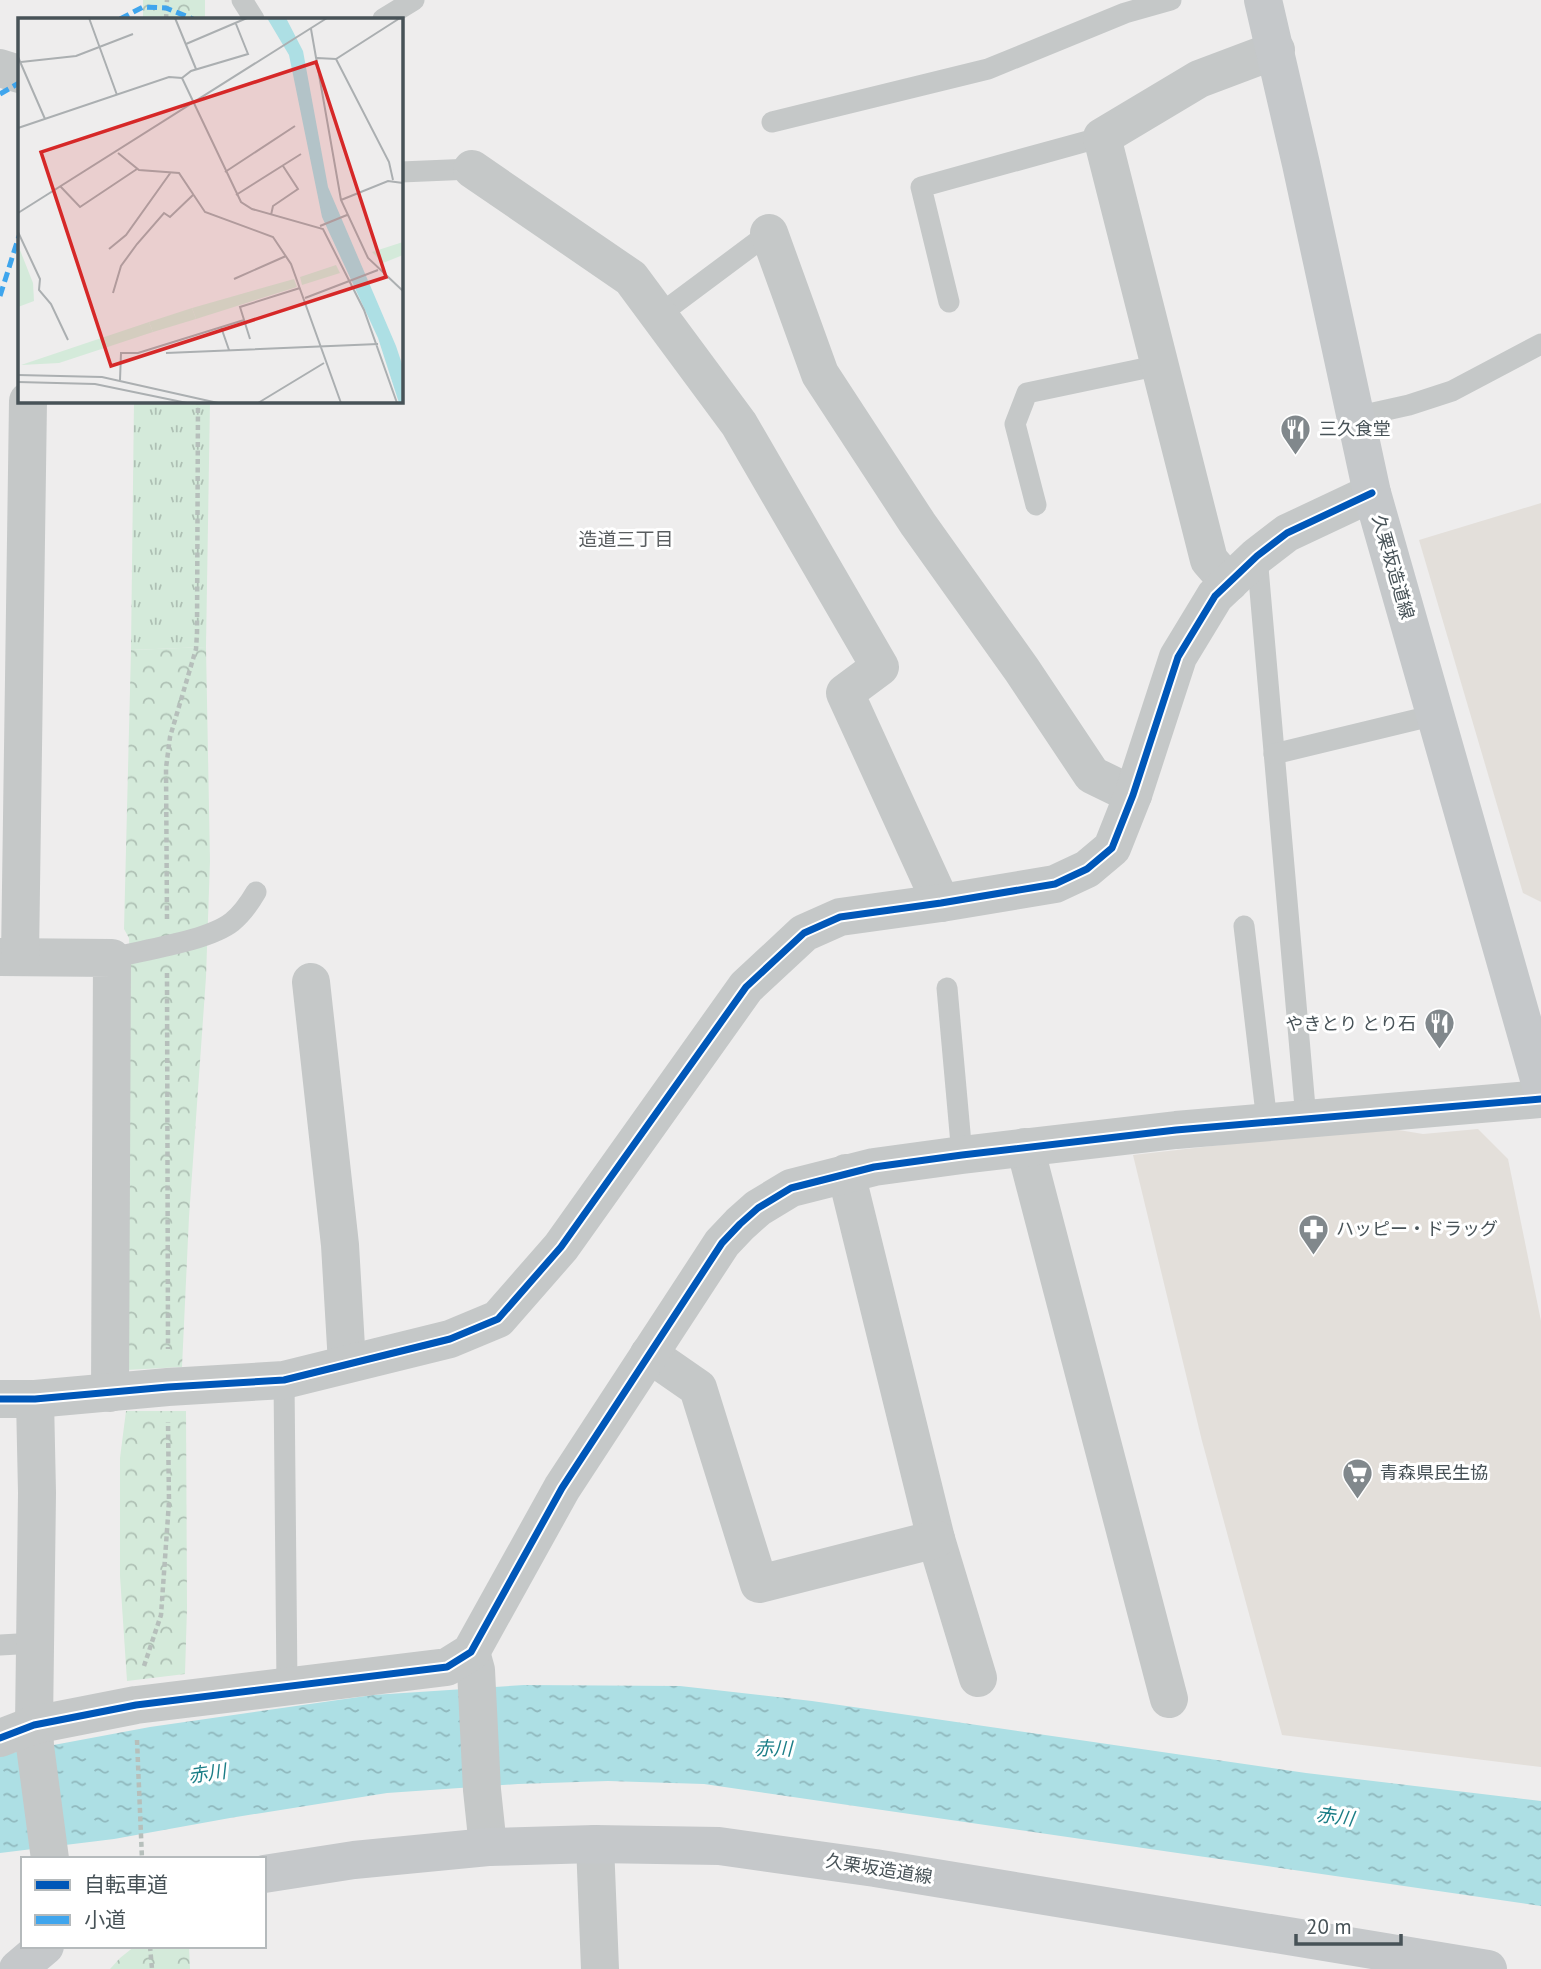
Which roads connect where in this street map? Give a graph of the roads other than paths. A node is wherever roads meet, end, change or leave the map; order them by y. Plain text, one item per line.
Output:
1 (242, 0) edge
2 (414, 0) edge
3 (1171, 0) edge
4 (1264, 0) edge
5 (253, 18) edge
6 (385, 18) edge
7 (1276, 50) junction
8 (0, 68) edge
9 (18, 74) edge
10 (772, 122) dead end
11 (1102, 136) junction
12 (472, 169) joint
13 (402, 173) edge
14 (769, 233) joint
15 (949, 302) dead end
16 (659, 315) junction
17 (1541, 344) edge
18 (1160, 365) junction
19 (28, 402) edge
20 (1355, 417) junction
21 (1371, 493) junction
22 (1036, 505) dead end
23 (1257, 556) junction
24 (1229, 583) junction
25 (1435, 715) junction
26 (1274, 754) junction
27 (1133, 795) junction
28 (11, 798) edge
29 (256, 892) dead end
30 (942, 903) junction
31 (1244, 926) dead end
32 (10, 957) edge
33 (112, 958) junction
34 (311, 982) dead end
35 (947, 988) dead end
36 (1541, 1086) edge
37 (1541, 1099) edge
38 (1306, 1119) junction
39 (1267, 1122) junction
40 (1025, 1147) junction
41 (962, 1155) junction
42 (846, 1174) junction
43 (649, 1354) junction
44 (347, 1364) junction
45 (284, 1380) junction
46 (110, 1393) junction
47 (17, 1399) edge
48 (936, 1539) junction
49 (18, 1644) edge
50 (473, 1661) junction
51 (978, 1678) dead end
52 (287, 1686) junction
53 (1169, 1699) dead end
54 (23, 1737) edge
55 (595, 1844) junction
56 (488, 1847) junction
57 (50, 1857) edge
58 (266, 1874) edge
59 (43, 1948) edge
60 (18, 1969) edge
61 (600, 1969) edge
62 (1488, 1969) edge

1 - 5 lane
2 - 6 lane
3 - 10 lane
4 - 7 main road, 久栗坂造道線
7 - 11 street
7 - 20 main road, 久栗坂造道線
8 - 9 street
11 - 15 lane
11 - 18 street
12 - 13 lane
12 - 16 street
14 - 16 lane
14 - 27 street
16 - 30 street
17 - 20 lane
18 - 22 lane
18 - 24 street
19 - 28 street
20 - 21 main road, 久栗坂造道線
21 - 23 street
21 - 25 main road, 久栗坂造道線
23 - 24 street
23 - 26 lane
24 - 27 street
25 - 26 lane
25 - 36 main road, 久栗坂造道線
26 - 38 lane
27 - 30 street
28 - 32 street
29 - 33 lane
30 - 44 street
31 - 39 lane
32 - 33 street
33 - 46 street
34 - 44 street
35 - 41 lane
37 - 38 street
38 - 39 street
39 - 40 street
40 - 41 street
40 - 53 street
41 - 42 street
42 - 43 street
42 - 48 street
43 - 48 street
43 - 50 street
44 - 45 street
45 - 46 street
45 - 52 lane
46 - 47 street
47 - 49 street
48 - 51 street
49 - 54 street
50 - 52 street
50 - 56 street
52 - 54 street
54 - 57 street
55 - 56 main road, 久栗坂造道線
55 - 61 street
55 - 62 main road, 久栗坂造道線
56 - 58 main road, 久栗坂造道線
59 - 60 main road

